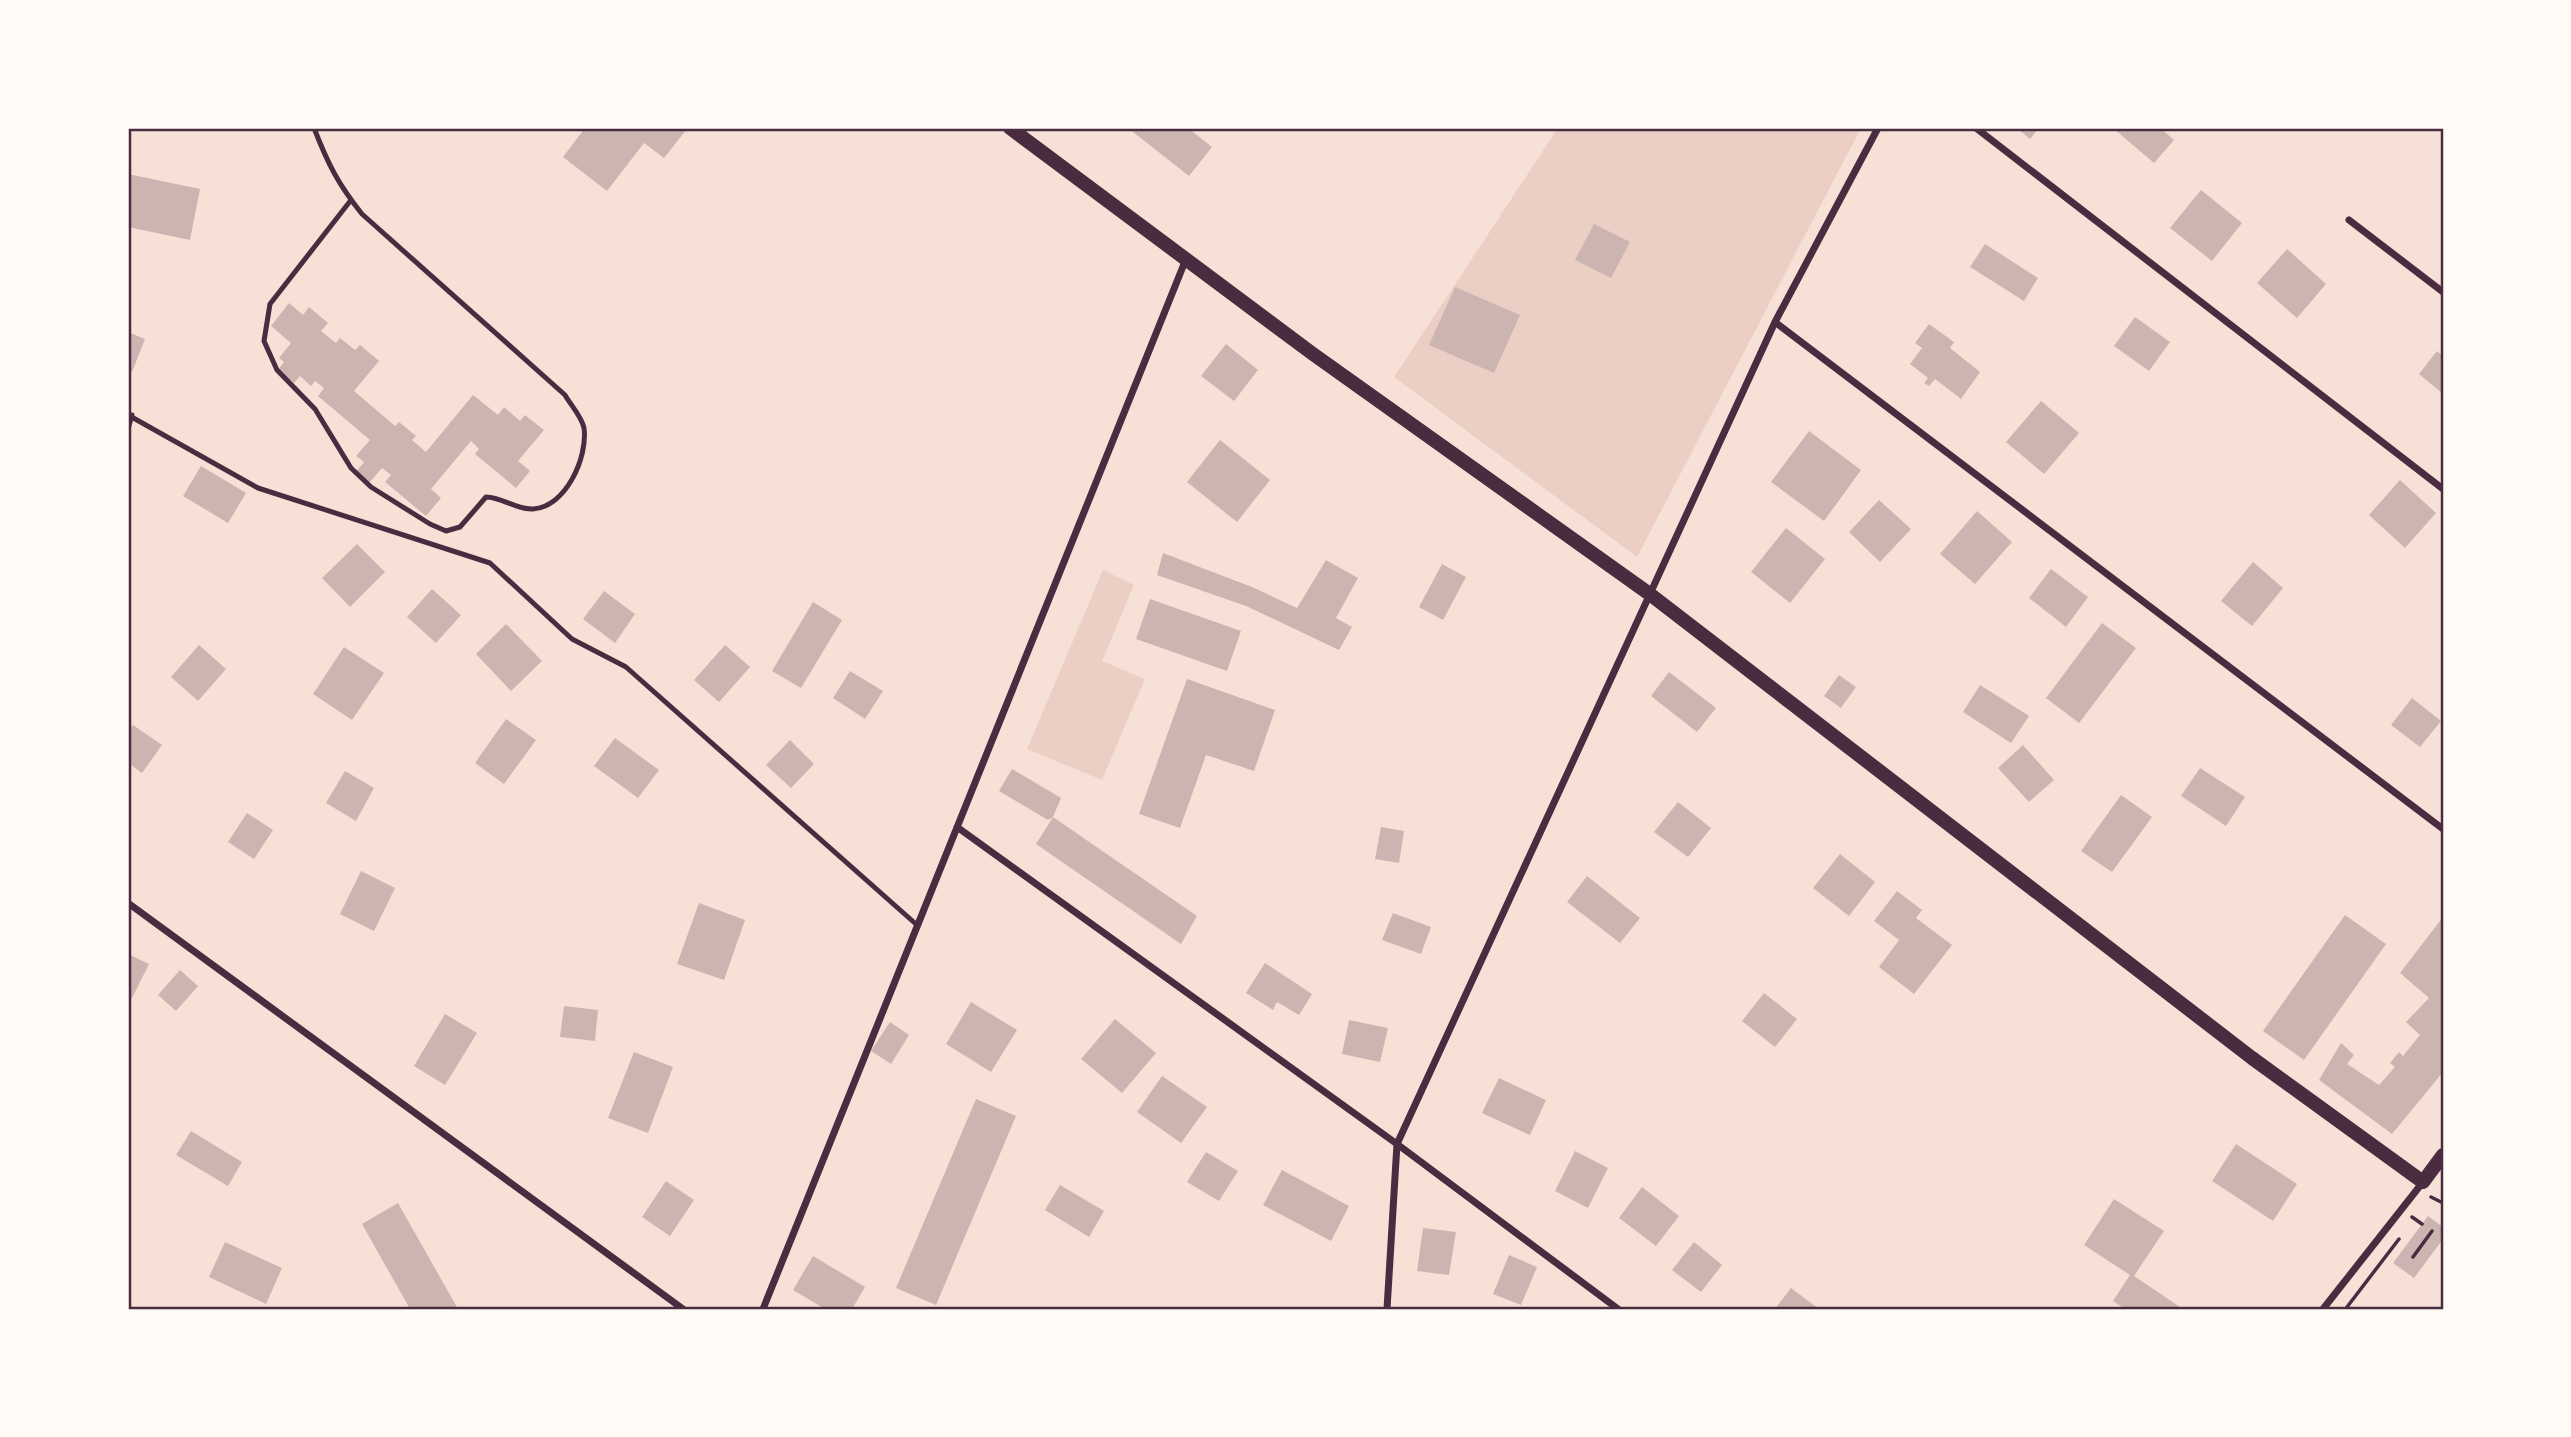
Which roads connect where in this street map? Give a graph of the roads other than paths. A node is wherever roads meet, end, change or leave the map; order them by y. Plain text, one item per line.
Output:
1 (314, 128) edge
2 (1010, 128) edge
3 (1878, 128) edge
4 (1976, 128) edge
5 (351, 201) junction
6 (2348, 220) dead end
7 (1186, 259) junction
8 (2443, 292) edge
9 (1775, 322) junction
10 (130, 415) edge
11 (128, 429) edge
12 (2443, 489) edge
13 (1651, 595) junction
14 (957, 827) junction
15 (2443, 829) edge
16 (128, 903) edge
17 (917, 925) junction
18 (1397, 1144) junction
19 (2443, 1155) edge
20 (2423, 1182) junction
21 (683, 1309) edge
22 (763, 1309) edge
23 (1387, 1309) edge
24 (1618, 1309) edge
25 (2323, 1309) edge

1 - 5 lane
2 - 7 main road
3 - 9 street
4 - 12 street
5 - 5 lane
6 - 8 street
7 - 13 main road
7 - 14 street
9 - 13 street
9 - 15 street
10 - 11 lane
10 - 17 lane
13 - 18 street
13 - 20 main road
14 - 17 street
14 - 18 street
16 - 21 street
17 - 22 street
18 - 23 street
18 - 24 street
19 - 20 main road
20 - 25 street

